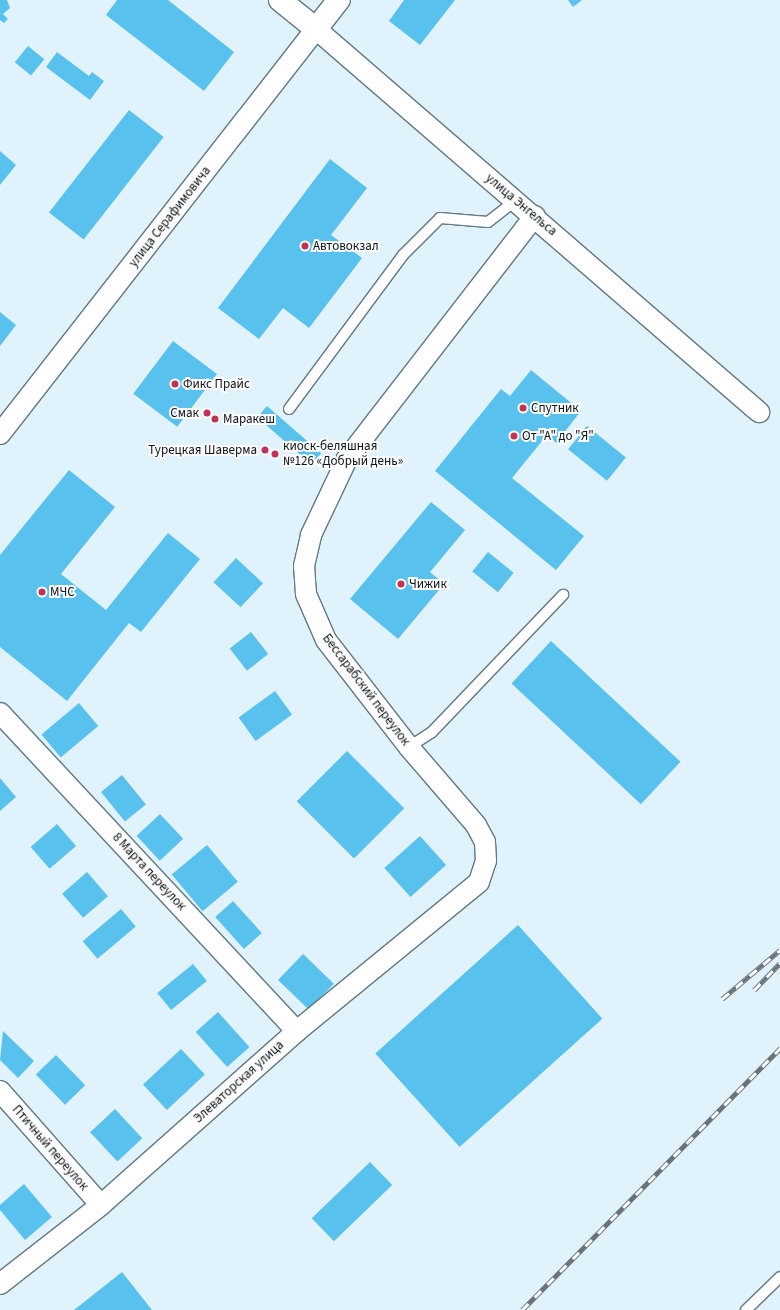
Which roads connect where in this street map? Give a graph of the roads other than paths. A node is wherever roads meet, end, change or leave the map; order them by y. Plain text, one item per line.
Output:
1 (280, 0) edge
2 (340, 0) edge
3 (316, 29) junction
4 (515, 201) junction
5 (535, 216) junction
6 (288, 409) dead end
7 (759, 412) dead end
8 (0, 434) edge
9 (563, 595) dead end
10 (0, 713) edge
11 (409, 746) junction
12 (479, 882) joint
13 (297, 1031) junction
14 (0, 1091) edge
15 (101, 1205) junction
16 (780, 1277) edge
17 (0, 1284) edge
18 (746, 1310) edge

1 - 3 street, улица Энгельса
2 - 3 street, улица Серафимовича
3 - 4 street, улица Энгельса
3 - 8 street, улица Серафимовича
4 - 5 street, улица Энгельса
4 - 6 lane
5 - 7 street, улица Энгельса
5 - 11 street, Бессарабский переулок
9 - 11 lane
10 - 13 street, 8 Марта переулок
11 - 12 street, Бессарабский переулок
12 - 13 street, Элеваторская улица
13 - 15 street, Элеваторская улица
14 - 15 street, Птичный переулок
15 - 17 street, Элеваторская улица
16 - 18 lane

